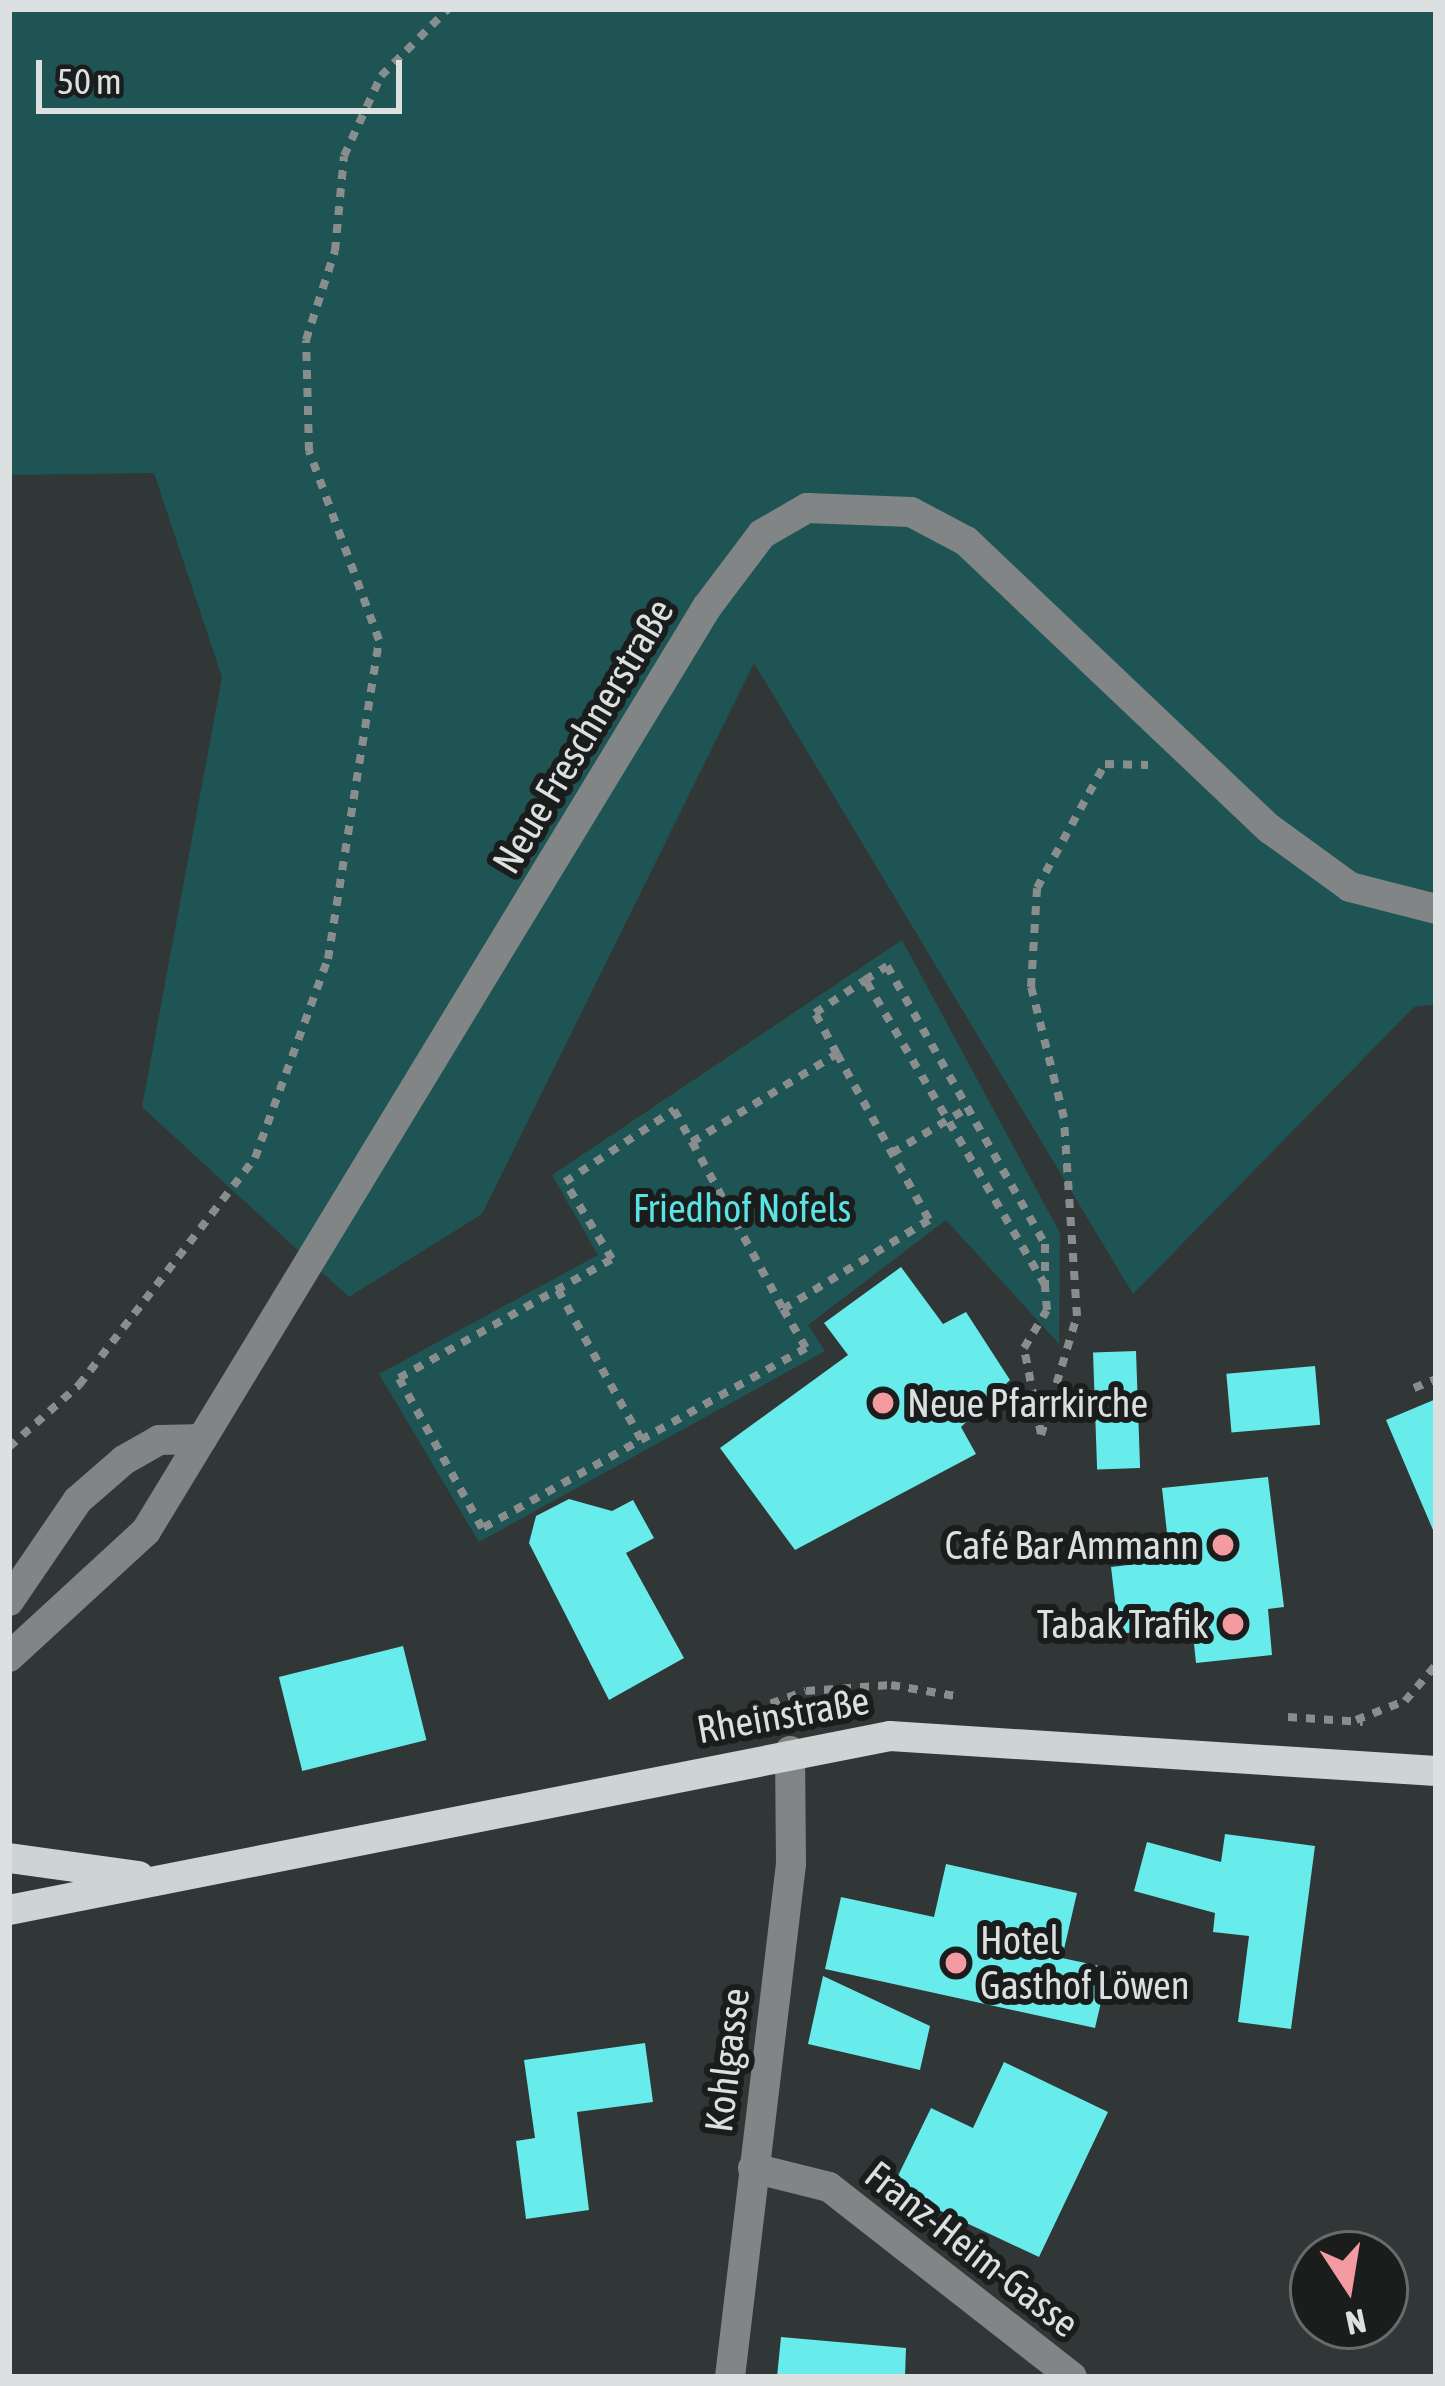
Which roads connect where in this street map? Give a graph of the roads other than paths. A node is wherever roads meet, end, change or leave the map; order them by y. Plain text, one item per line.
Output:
1 (1436, 909) edge
2 (202, 1438) junction
3 (9, 1601) edge
4 (9, 1657) edge
5 (790, 1751) junction
6 (1436, 1771) edge
7 (9, 1858) edge
8 (151, 1878) junction
9 (9, 1910) edge
10 (753, 2168) junction
11 (730, 2377) edge
12 (1072, 2377) edge

1 - 2 street, Neue Freschnerstraße
2 - 3 street
2 - 4 street, Neue Freschnerstraße
5 - 6 main road, Rheinstraße
5 - 8 main road, Rheinstraße
5 - 10 street, Kohlgasse
7 - 8 main road, Rheinstraße
8 - 9 main road, Rheinstraße
10 - 11 street, Kohlgasse
10 - 12 street, Franz-Heim-Gasse

